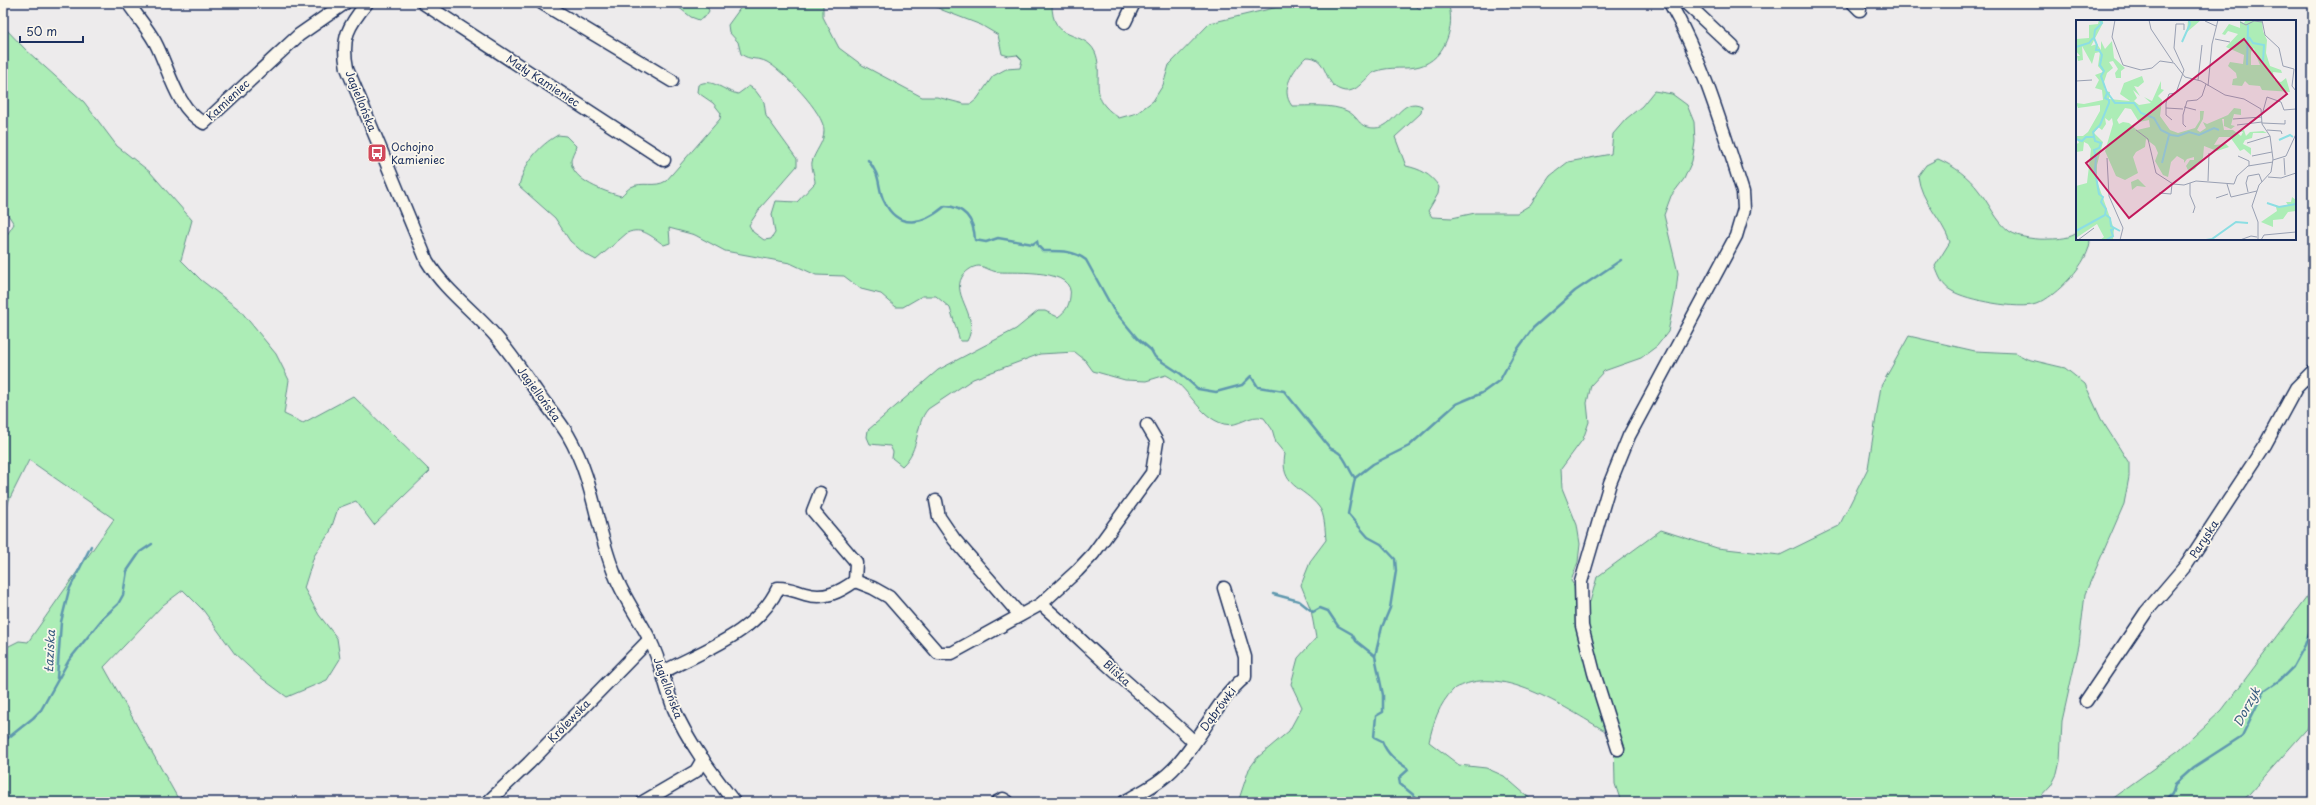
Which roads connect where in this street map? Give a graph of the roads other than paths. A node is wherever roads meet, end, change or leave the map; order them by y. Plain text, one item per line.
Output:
1 (128, 3) edge
2 (345, 3) edge
3 (367, 3) edge
4 (422, 3) edge
5 (542, 3) edge
6 (1134, 3) edge
7 (1670, 3) edge
8 (1686, 3) edge
9 (1124, 22) dead end
10 (1733, 46) dead end
11 (672, 81) dead end
12 (664, 160) dead end
13 (2313, 371) edge
14 (1147, 425) dead end
15 (820, 493) dead end
16 (936, 501) dead end
17 (855, 581) junction
18 (1224, 588) dead end
19 (1041, 604) junction
20 (1020, 615) junction
21 (650, 639) junction
22 (663, 672) junction
23 (2086, 702) dead end
24 (1194, 742) junction
25 (1618, 749) dead end
26 (703, 759) junction
27 (488, 802) edge
28 (643, 802) edge
29 (734, 802) edge
30 (997, 802) edge
31 (1008, 802) edge
32 (1124, 802) edge

1 - 2 street, Kamieniec
3 - 21 street, Jagiellońska
4 - 12 street, Mały Kamieniec
5 - 11 street
6 - 9 street
7 - 25 street
8 - 10 street
13 - 23 street, Paryska
14 - 19 street
15 - 17 street
16 - 20 street
17 - 20 street
17 - 22 street
18 - 24 street, Dąbrówki
19 - 20 street
19 - 24 street, Bliska
21 - 22 street, Jagiellońska
21 - 27 street, Królewska
22 - 26 street, Jagiellońska
24 - 32 street, Dąbrówki
26 - 28 street
26 - 29 street, Jagiellońska
30 - 31 street

